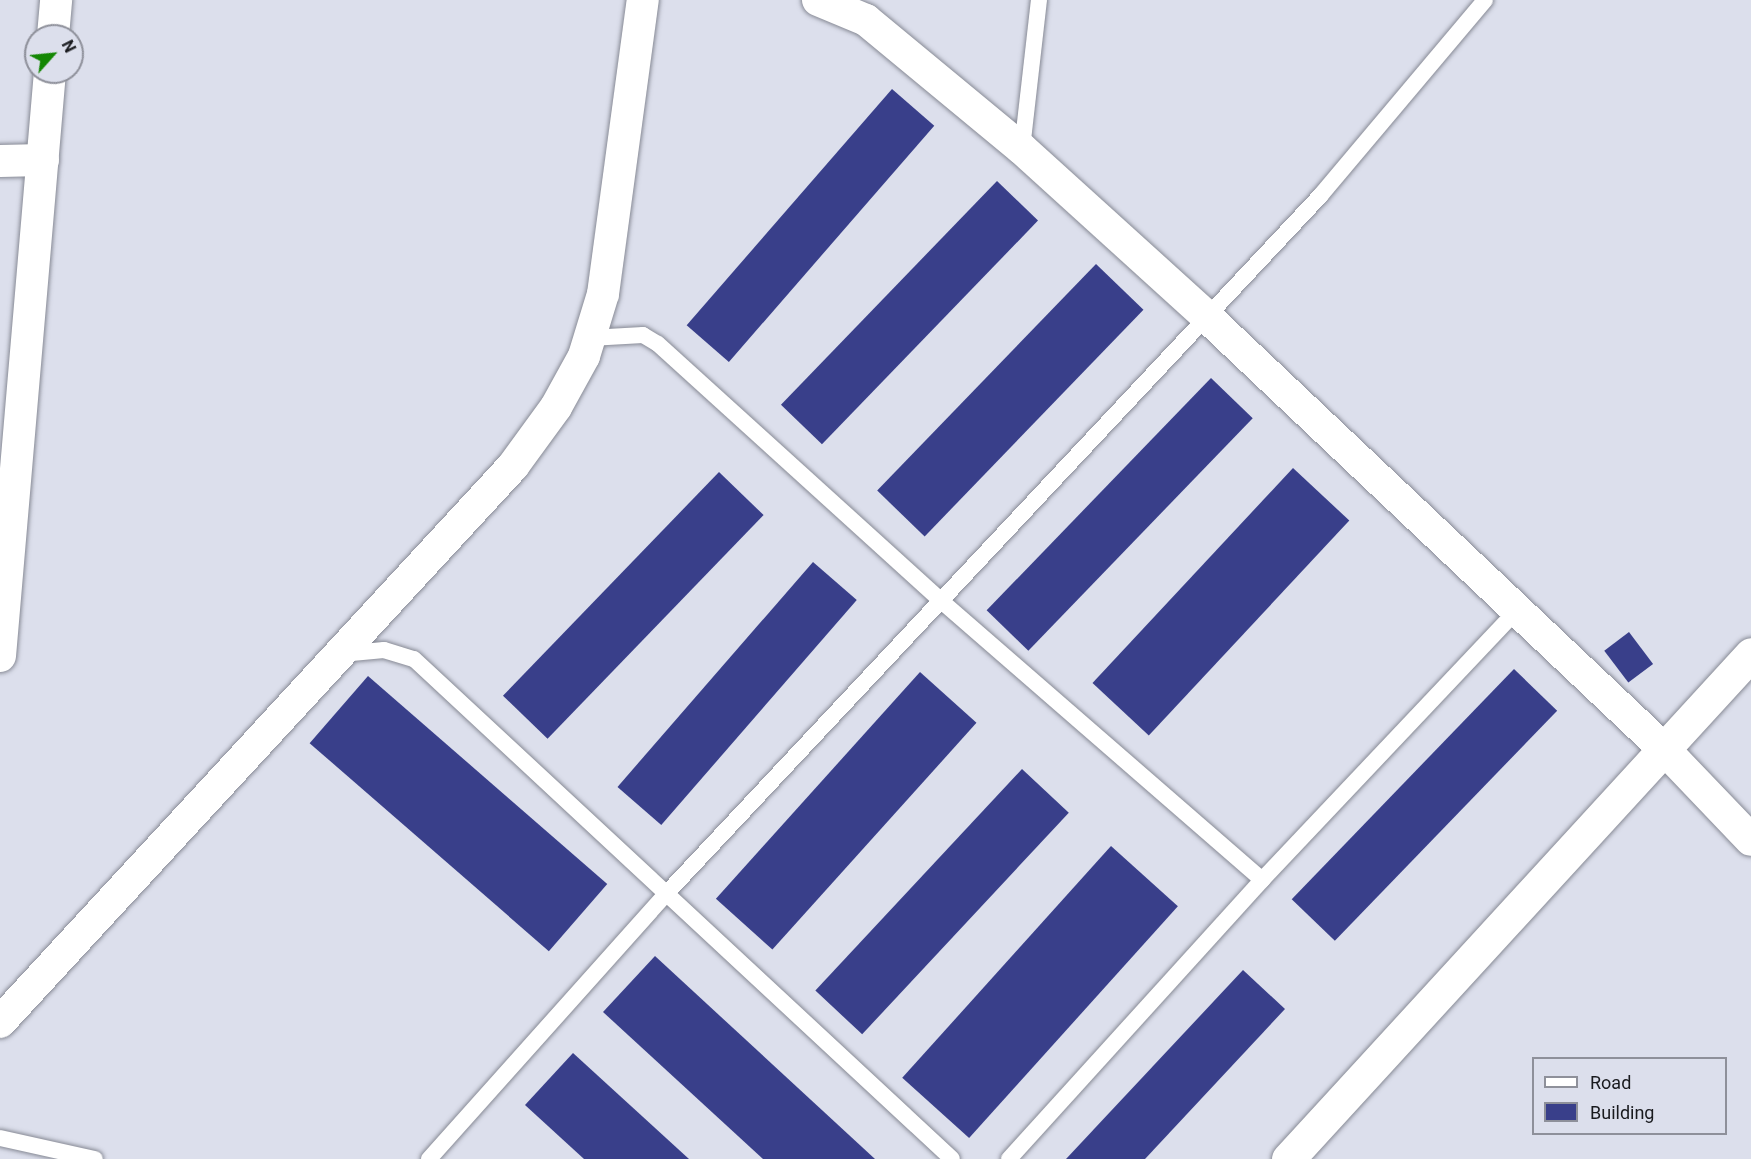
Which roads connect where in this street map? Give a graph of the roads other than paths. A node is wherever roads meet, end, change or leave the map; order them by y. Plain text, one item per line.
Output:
1 (56, 0) edge
2 (643, 0) edge
3 (818, 0) edge
4 (1039, 0) edge
5 (1485, 0) edge
6 (54, 24) edge
7 (49, 84) edge
8 (1023, 149) junction
9 (43, 160) junction
10 (0, 161) edge
11 (1205, 315) junction
12 (590, 338) junction
13 (939, 599) junction
14 (1516, 611) junction
15 (341, 654) junction
16 (1751, 654) edge
17 (0, 656) edge
18 (1665, 750) junction
19 (1751, 840) edge
20 (1262, 880) junction
21 (665, 895) junction
22 (0, 1022) edge
23 (0, 1138) edge
24 (95, 1159) edge
25 (429, 1159) edge
26 (952, 1159) edge
27 (1009, 1159) edge
28 (1288, 1159) edge

1 - 6 street
2 - 12 street
3 - 8 street
4 - 8 lane
5 - 11 lane
7 - 9 street
8 - 11 street
9 - 10 street
9 - 17 street
11 - 13 lane
11 - 14 street
12 - 13 lane
12 - 15 street
13 - 20 lane
13 - 21 lane
14 - 18 street
14 - 20 lane
15 - 21 lane
15 - 22 street
16 - 18 main road
18 - 19 street
18 - 28 main road
20 - 27 lane
21 - 25 lane
21 - 26 lane
23 - 24 lane

